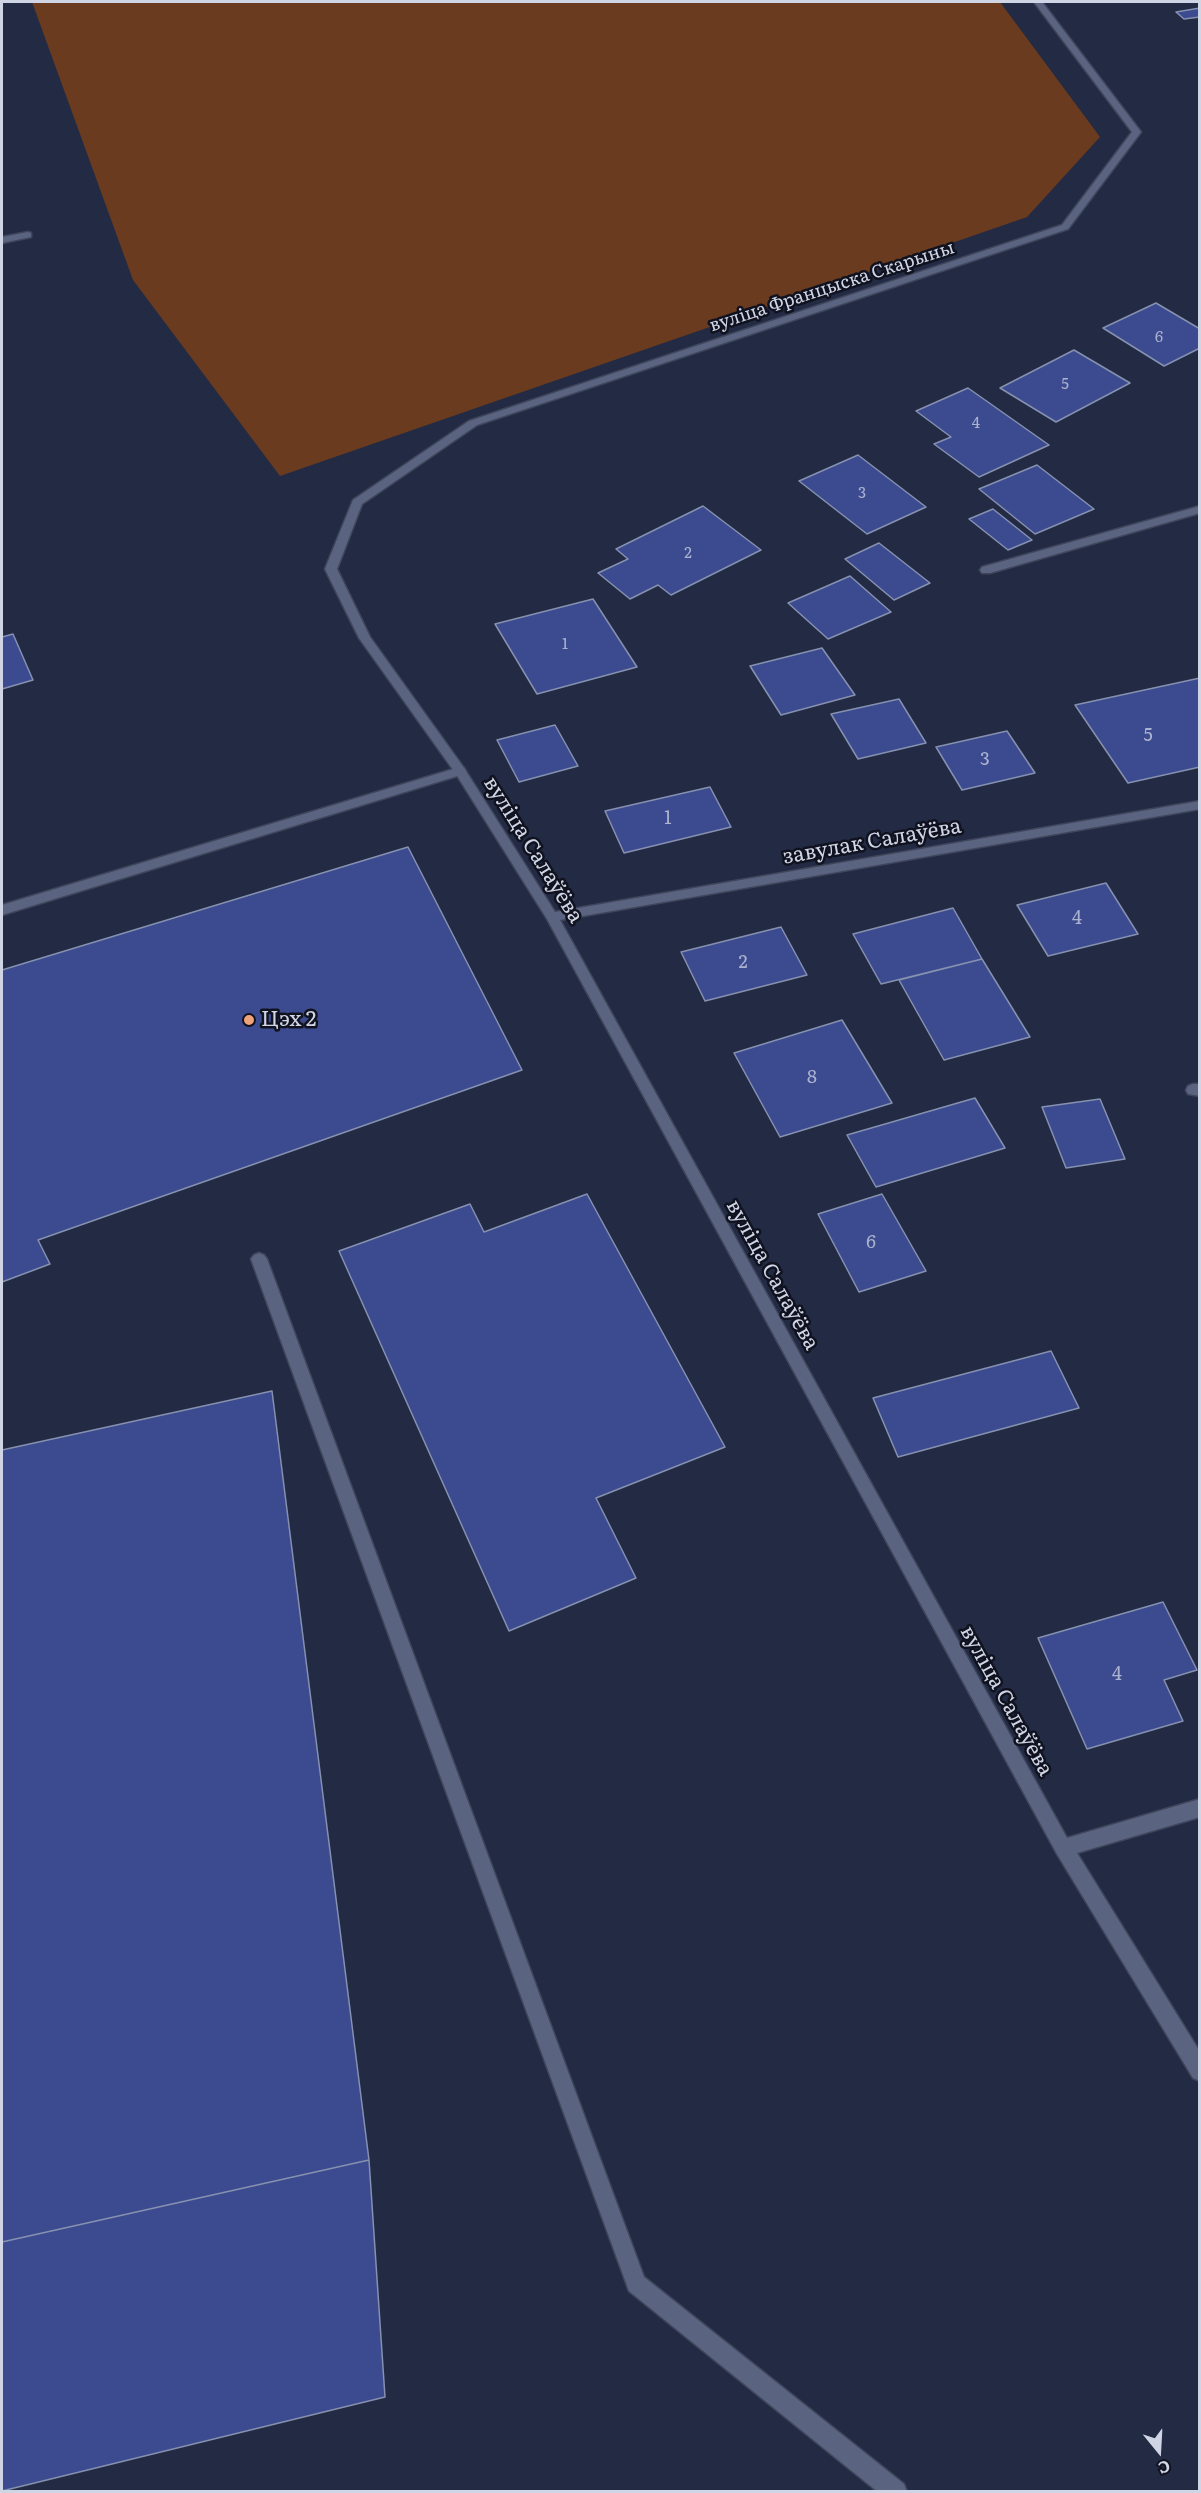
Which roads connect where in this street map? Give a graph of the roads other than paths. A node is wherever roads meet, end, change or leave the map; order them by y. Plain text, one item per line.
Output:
1 (1038, 2) edge
2 (28, 235) dead end
3 (2, 240) edge
4 (357, 502) joint
5 (1200, 509) edge
6 (986, 570) dead end
7 (459, 771) junction
8 (1200, 805) edge
9 (2, 910) edge
10 (552, 917) junction
11 (259, 1259) dead end
12 (1200, 1808) edge
13 (1062, 1848) junction
14 (1200, 2071) edge
15 (896, 2492) edge

1 - 4 street, вуліца Францыска Скарыны
2 - 3 street
4 - 7 street, вуліца Салаўёва
5 - 6 street
7 - 9 street
7 - 10 street, вуліца Салаўёва
8 - 10 street, завулак Салаўёва
10 - 13 street, вуліца Салаўёва
11 - 15 street
12 - 13 street
13 - 14 street, вуліца Салаўёва

